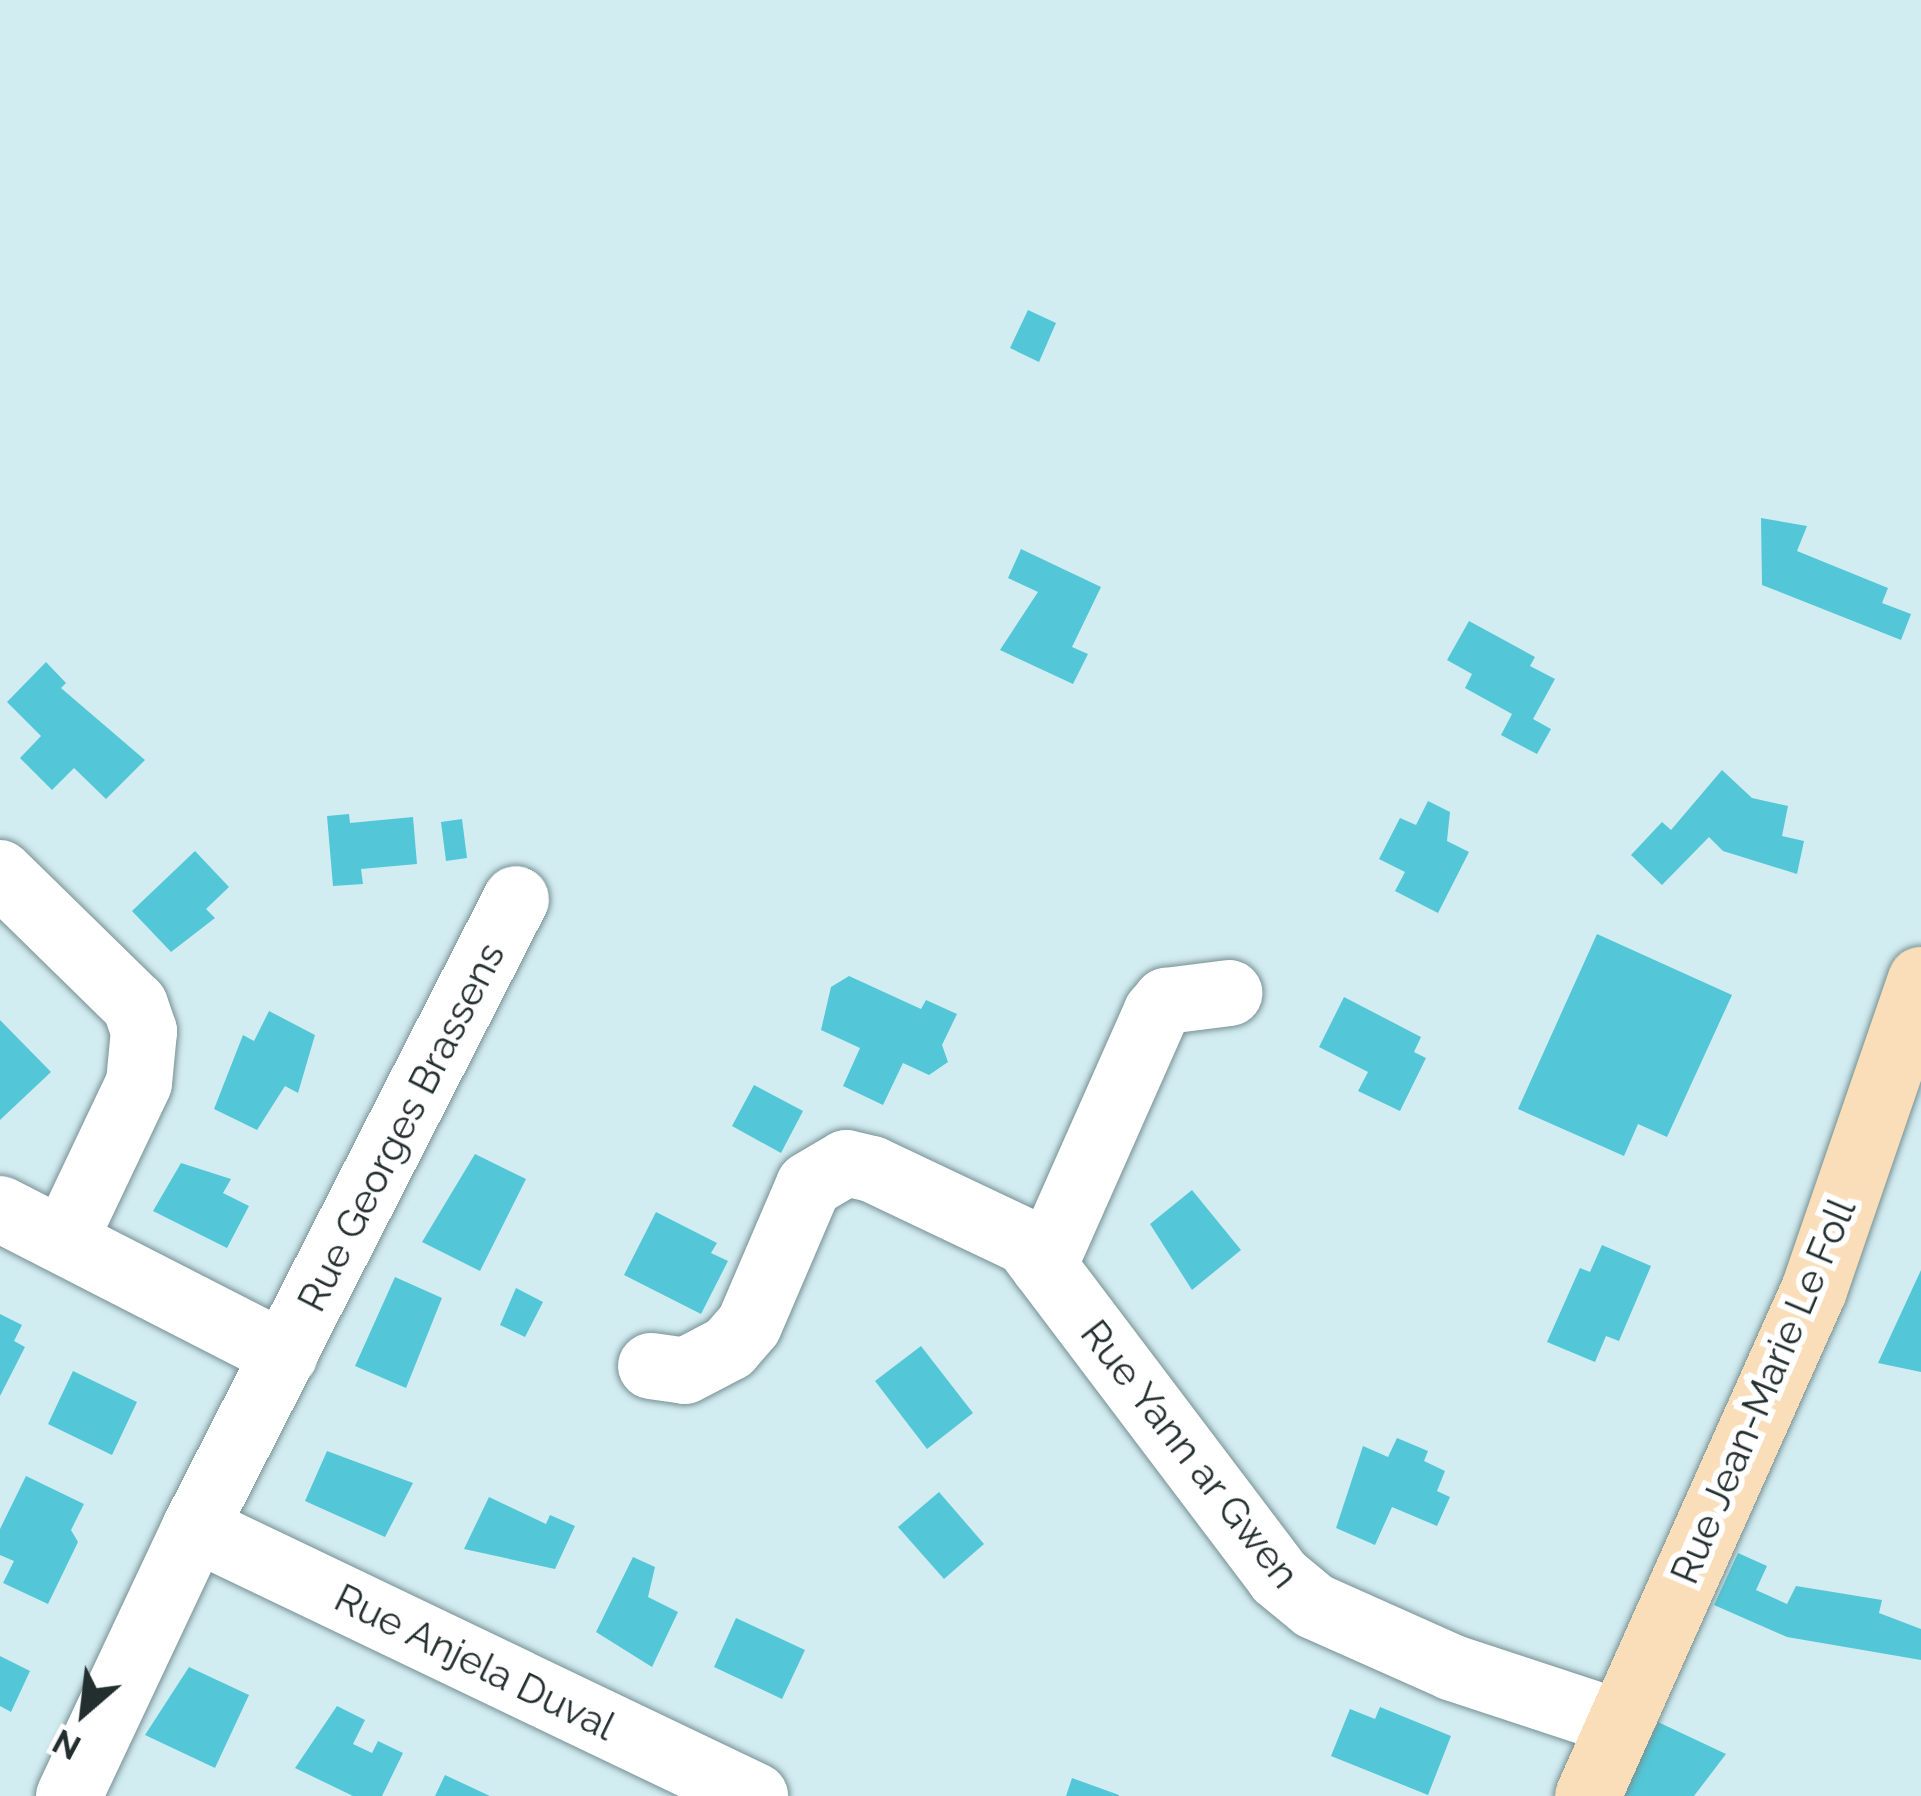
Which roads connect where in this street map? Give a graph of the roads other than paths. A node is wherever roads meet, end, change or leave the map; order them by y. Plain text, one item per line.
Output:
1 (0, 873) edge
2 (516, 899) dead end
3 (1921, 980) edge
4 (1229, 994) dead end
5 (0, 1209) edge
6 (65, 1240) junction
7 (1044, 1266) junction
8 (285, 1355) junction
9 (651, 1366) dead end
10 (195, 1528) junction
11 (1620, 1724) junction
12 (69, 1796) edge
13 (755, 1796) edge
14 (1588, 1796) edge

1 - 6 street
2 - 8 street, Rue Georges Brassens
3 - 11 main road, Rue Jean-Marie Le Foll
4 - 7 street
5 - 6 street
6 - 8 street
7 - 9 street, Rue Yann ar Gwen
7 - 11 street, Rue Yann ar Gwen
8 - 10 street, Rue Georges Brassens
10 - 12 street, Rue Georges Brassens
10 - 13 street, Rue Anjela Duval
11 - 14 main road, Rue Jean-Marie Le Foll

